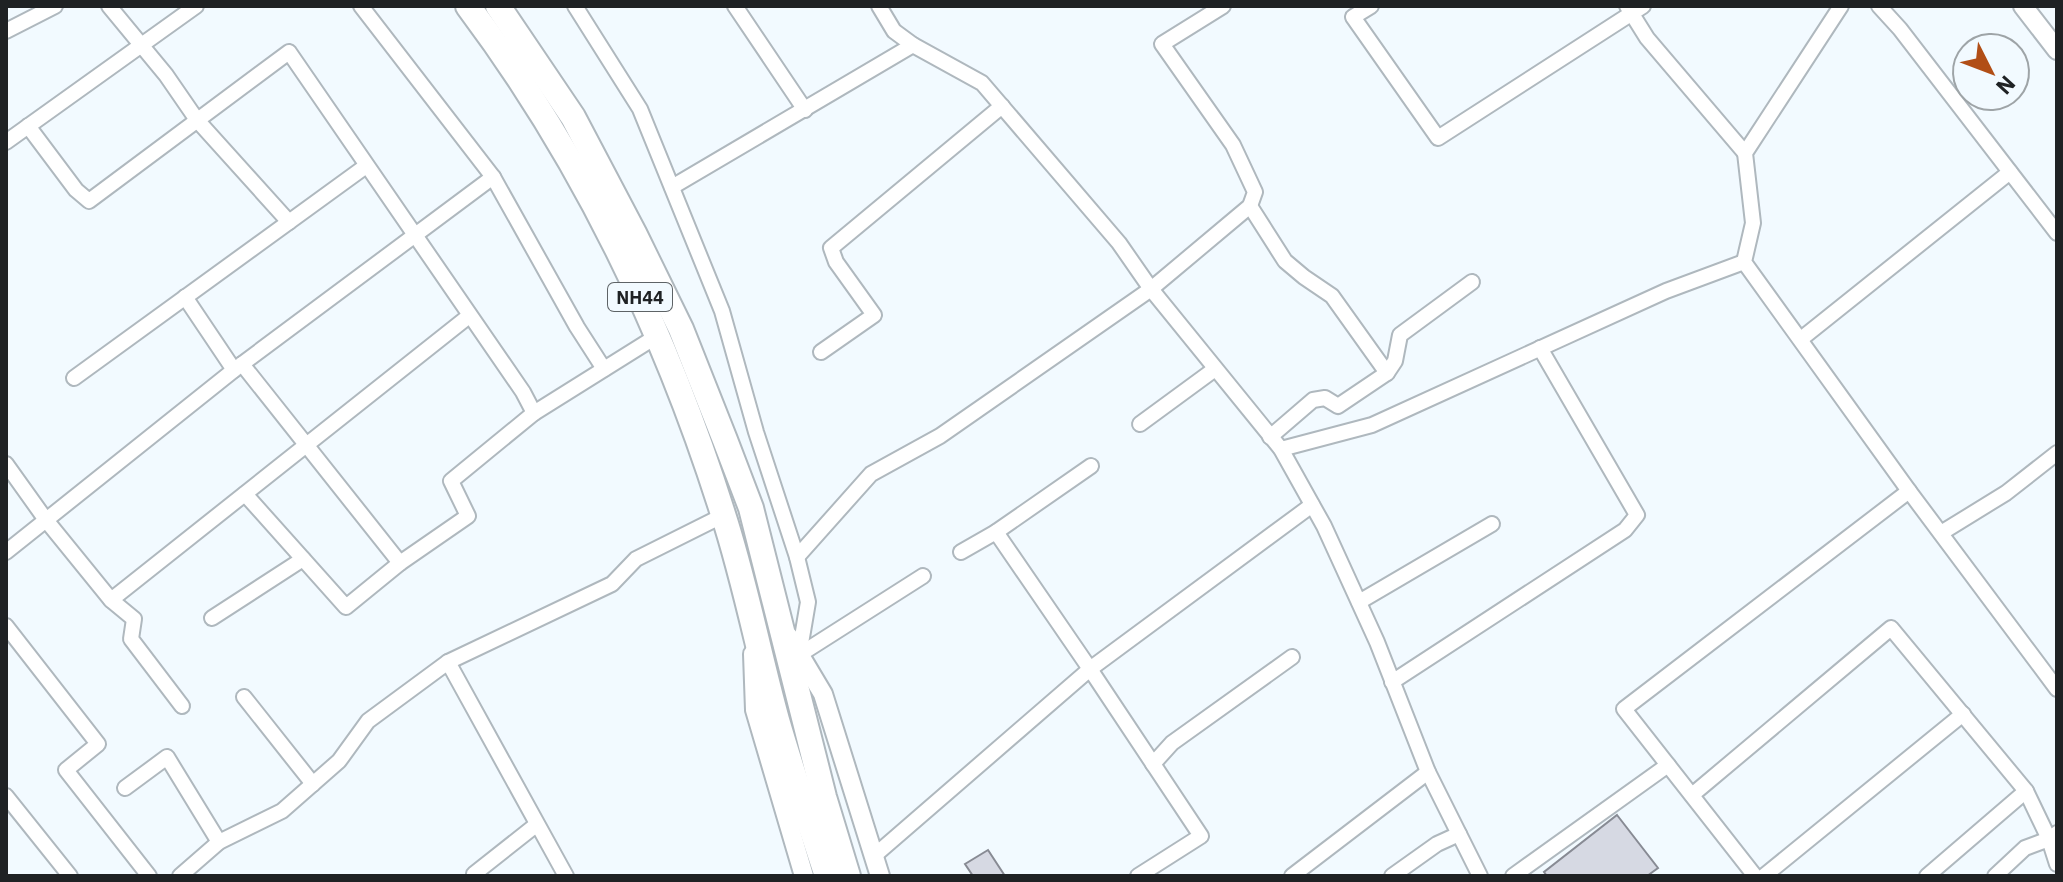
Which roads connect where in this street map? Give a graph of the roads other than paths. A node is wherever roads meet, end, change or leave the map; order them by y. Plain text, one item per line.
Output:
1 (55, 6) edge
2 (109, 6) edge
3 (196, 6) edge
4 (361, 6) edge
5 (468, 6) edge
6 (498, 6) edge
7 (575, 6) edge
8 (735, 6) edge
9 (879, 6) edge
10 (1223, 6) edge
11 (1371, 6) edge
12 (1841, 6) edge
13 (1879, 6) edge
14 (2023, 6) edge
15 (1634, 9) edge
16 (6, 31) edge
17 (141, 45) junction
18 (913, 45) junction
19 (2057, 50) edge
20 (1002, 106) junction
21 (805, 110) junction
22 (197, 120) junction
23 (28, 126) junction
24 (6, 142) edge
25 (1745, 153) junction
26 (366, 166) junction
27 (2010, 172) junction
28 (493, 177) junction
29 (672, 187) junction
30 (1250, 206) junction
31 (289, 222) junction
32 (2057, 233) edge
33 (415, 238) junction
34 (1744, 262) junction
35 (1472, 282) dead end
36 (1151, 289) junction
37 (185, 297) junction
38 (469, 316) junction
39 (657, 336) junction
40 (1801, 339) junction
41 (1540, 348) junction
42 (821, 352) dead end
43 (238, 367) junction
44 (604, 369) junction
45 (1215, 369) junction
46 (1387, 373) junction
47 (74, 378) dead end
48 (534, 413) junction
49 (1140, 424) dead end
50 (1270, 437) junction
51 (307, 446) junction
52 (1281, 449) junction
53 (2057, 453) edge
54 (6, 464) edge
55 (1091, 466) dead end
56 (1909, 491) junction
57 (245, 494) junction
58 (1312, 505) junction
59 (724, 515) junction
60 (46, 520) junction
61 (1492, 524) dead end
62 (996, 532) junction
63 (1941, 533) junction
64 (6, 552) edge
65 (961, 552) dead end
66 (797, 557) junction
67 (303, 559) junction
68 (400, 563) junction
69 (923, 576) dead end
70 (111, 600) junction
71 (1359, 602) junction
72 (751, 617) junction
73 (212, 618) dead end
74 (778, 618) junction
75 (6, 626) edge
76 (799, 655) junction
77 (1292, 657) dead end
78 (448, 662) junction
79 (1090, 669) junction
80 (1392, 682) junction
81 (2057, 689) edge
82 (244, 697) dead end
83 (182, 706) dead end
84 (1963, 714) junction
85 (1153, 764) junction
86 (1668, 765) junction
87 (1428, 772) junction
88 (313, 784) junction
89 (125, 788) dead end
90 (2026, 791) junction
91 (1692, 795) junction
92 (6, 796) edge
93 (536, 825) junction
94 (1459, 834) junction
95 (2053, 836) edge
96 (219, 842) junction
97 (874, 856) junction
98 (2057, 864) edge
99 (474, 874) edge
100 (70, 876) edge
101 (149, 876) edge
102 (180, 876) edge
103 (566, 876) edge
104 (804, 876) edge
105 (827, 876) edge
106 (848, 876) edge
107 (880, 876) edge
108 (1138, 876) edge
109 (1292, 876) edge
110 (1392, 876) edge
111 (1480, 876) edge
112 (1513, 876) edge
113 (1755, 876) edge
114 (1764, 876) edge
115 (1927, 876) edge
116 (1995, 876) edge

1 - 16 street
2 - 17 street
3 - 17 street
4 - 28 street
5 - 39 highway, NH44
6 - 74 highway, NH44
7 - 29 street
8 - 21 street
9 - 18 street
10 - 30 street
11 - 15 street
12 - 25 street
13 - 27 street
14 - 19 street
15 - 25 street
17 - 22 street
17 - 23 street
18 - 20 street
18 - 21 street
20 - 36 street
20 - 42 street
21 - 29 street
22 - 23 street
22 - 26 street
22 - 31 street
23 - 24 street
25 - 34 street
26 - 31 street
26 - 33 street
27 - 32 street
27 - 40 street
28 - 33 street
28 - 44 street
29 - 66 street
30 - 36 street
30 - 46 street
31 - 37 street
33 - 38 street
33 - 43 street
34 - 40 street
34 - 41 street
35 - 46 street
36 - 45 street
36 - 66 street
37 - 43 street
37 - 47 street
38 - 48 street
38 - 51 street
39 - 44 street
39 - 59 highway, NH44
40 - 56 street
41 - 52 street
41 - 80 street
43 - 51 street
43 - 60 street
44 - 48 street
45 - 49 street
45 - 50 street
46 - 50 street
48 - 68 street
50 - 52 street
51 - 57 street
51 - 68 street
52 - 58 street
53 - 63 street
54 - 60 street
55 - 62 street
56 - 63 street
56 - 86 street
57 - 67 street
57 - 70 street
58 - 71 street
58 - 79 street
59 - 72 highway, NH44
59 - 78 street
60 - 64 street
60 - 70 street
61 - 71 street
62 - 65 street
62 - 79 street
63 - 81 street
66 - 76 street
67 - 68 street
67 - 73 street
69 - 76 street
70 - 83 street
71 - 80 street
72 - 104 street
72 - 105 highway, NH44
74 - 76 street
74 - 106 highway, NH44
75 - 101 street
76 - 97 street
77 - 85 street
78 - 88 street
78 - 93 street
79 - 85 street
79 - 97 street
80 - 87 street
82 - 88 street
84 - 90 street
84 - 91 street
84 - 114 street
85 - 108 street
86 - 91 street
86 - 112 street
87 - 94 street
87 - 109 street
88 - 96 street
89 - 96 street
90 - 95 street
90 - 115 street
91 - 113 street
92 - 100 street
93 - 99 street
93 - 103 street
94 - 110 street
94 - 111 street
95 - 98 street
95 - 116 street
96 - 102 street
97 - 107 street

